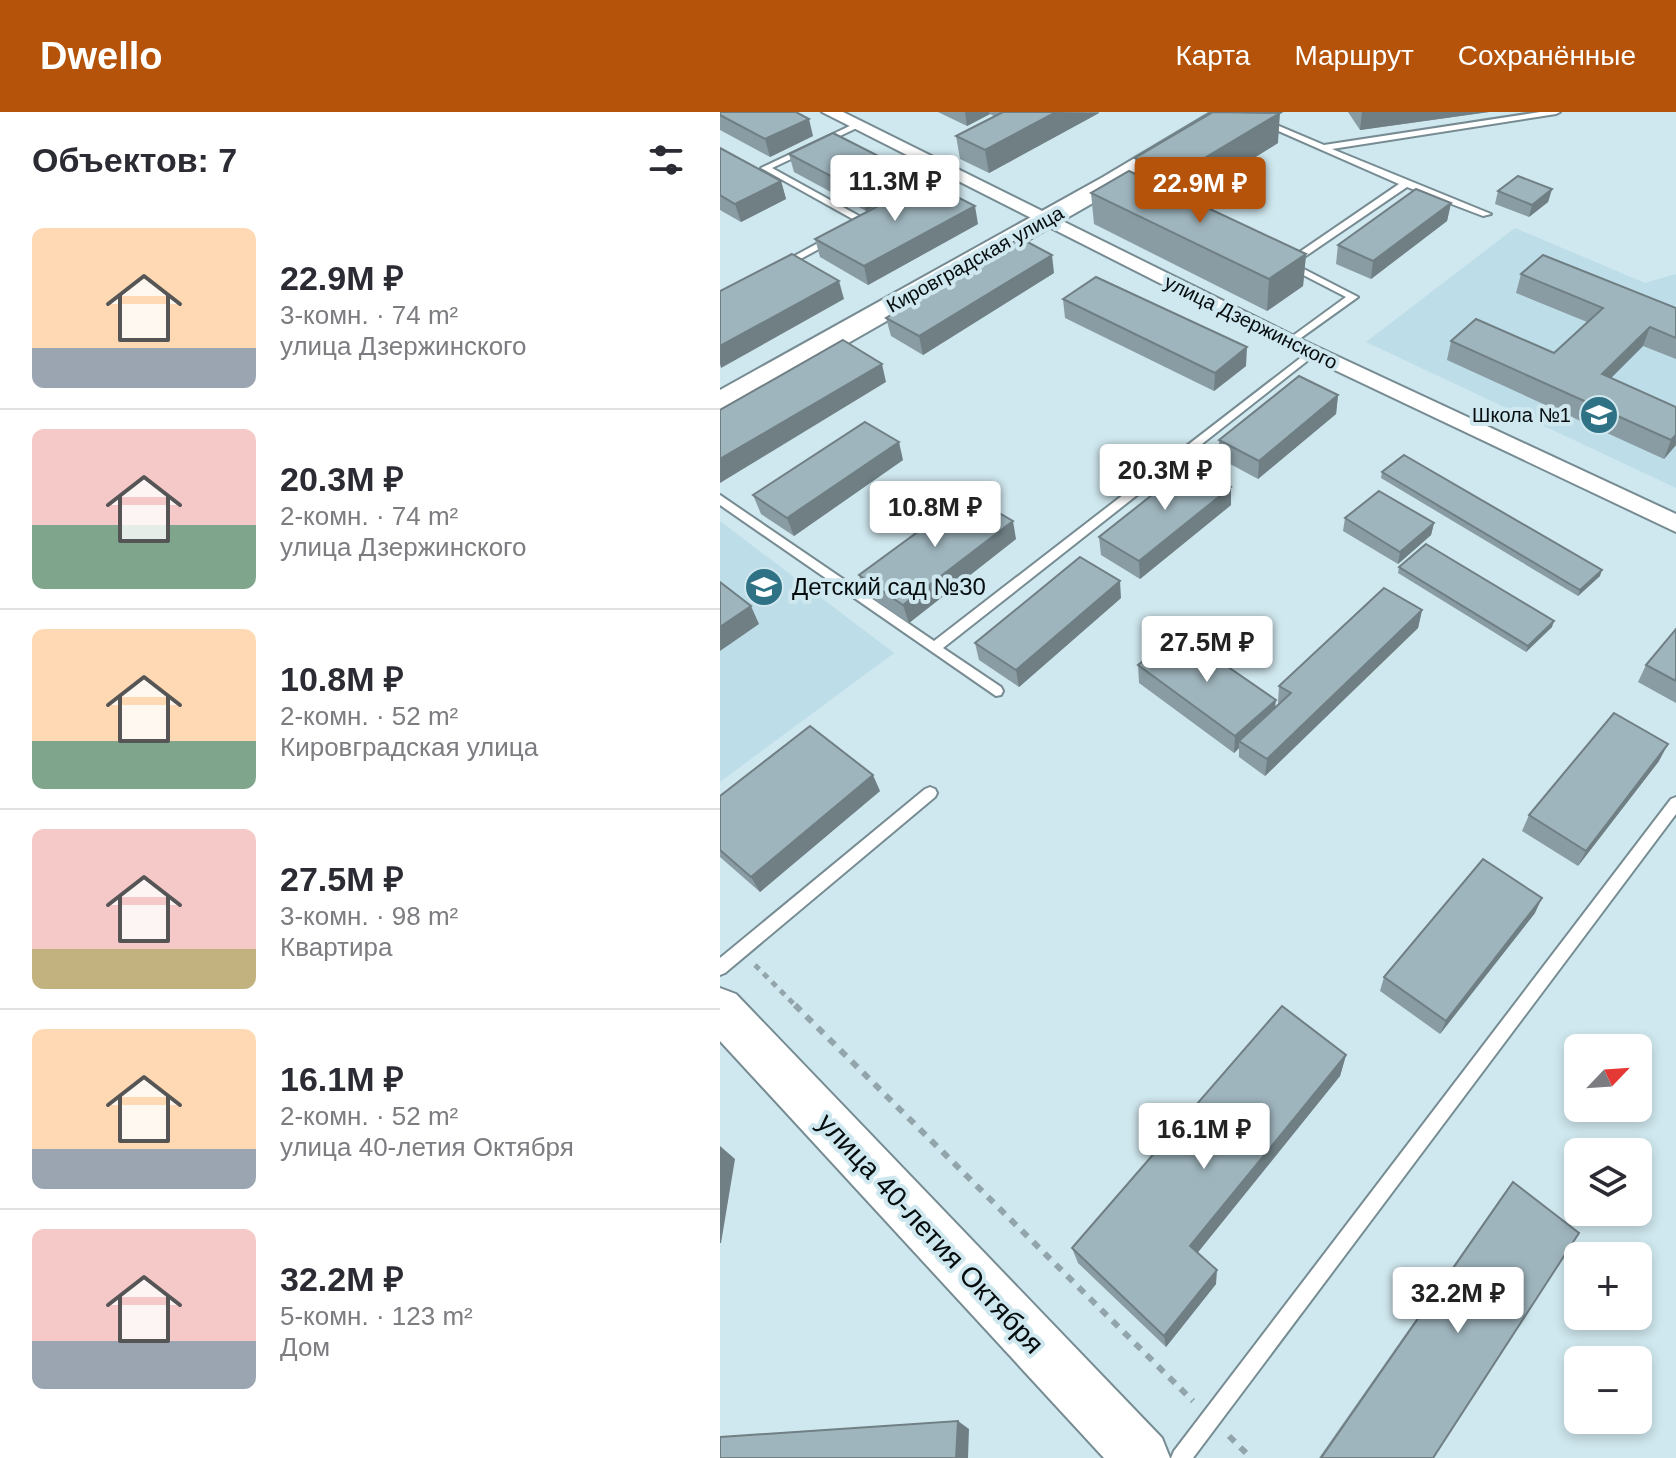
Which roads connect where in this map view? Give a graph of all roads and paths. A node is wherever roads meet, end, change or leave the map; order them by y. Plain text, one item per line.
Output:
1 (830, 112) edge
2 (1229, 112) edge
3 (1239, 112) edge
4 (1556, 112) edge
5 (857, 126) junction
6 (1322, 148) junction
7 (1406, 184) junction
8 (1486, 214) dead end
9 (1044, 220) junction
10 (852, 229) edge
11 (838, 236) edge
12 (1274, 258) edge
13 (1287, 264) junction
14 (773, 270) edge
15 (1291, 342) junction
16 (1312, 352) junction
17 (720, 403) edge
18 (720, 499) edge
19 (1676, 524) edge
20 (935, 647) junction
21 (996, 691) dead end
22 (930, 793) dead end
23 (1676, 803) edge
24 (741, 951) junction
25 (720, 968) edge
26 (720, 1009) edge
27 (1205, 1413) dead end
28 (1217, 1424) dead end
29 (1142, 1458) edge
30 (1181, 1458) edge
31 (1251, 1458) edge

1 - 5 street, улица Дзержинского
2 - 9 street, Кировградская улица
3 - 6 lane
4 - 6 lane
5 - 9 street, улица Дзержинского
5 - 10 lane
6 - 7 lane
7 - 8 lane
7 - 13 lane
9 - 15 street, улица Дзержинского
9 - 17 street, Кировградская улица
11 - 14 lane
12 - 13 lane
13 - 15 lane
15 - 16 street, улица Дзержинского
16 - 19 street, улица Дзержинского
16 - 20 lane
18 - 20 lane
20 - 21 lane
22 - 24 lane
23 - 30 lane
24 - 25 lane
24 - 27 path
26 - 29 street, улица 40-летия Октября
28 - 31 path

